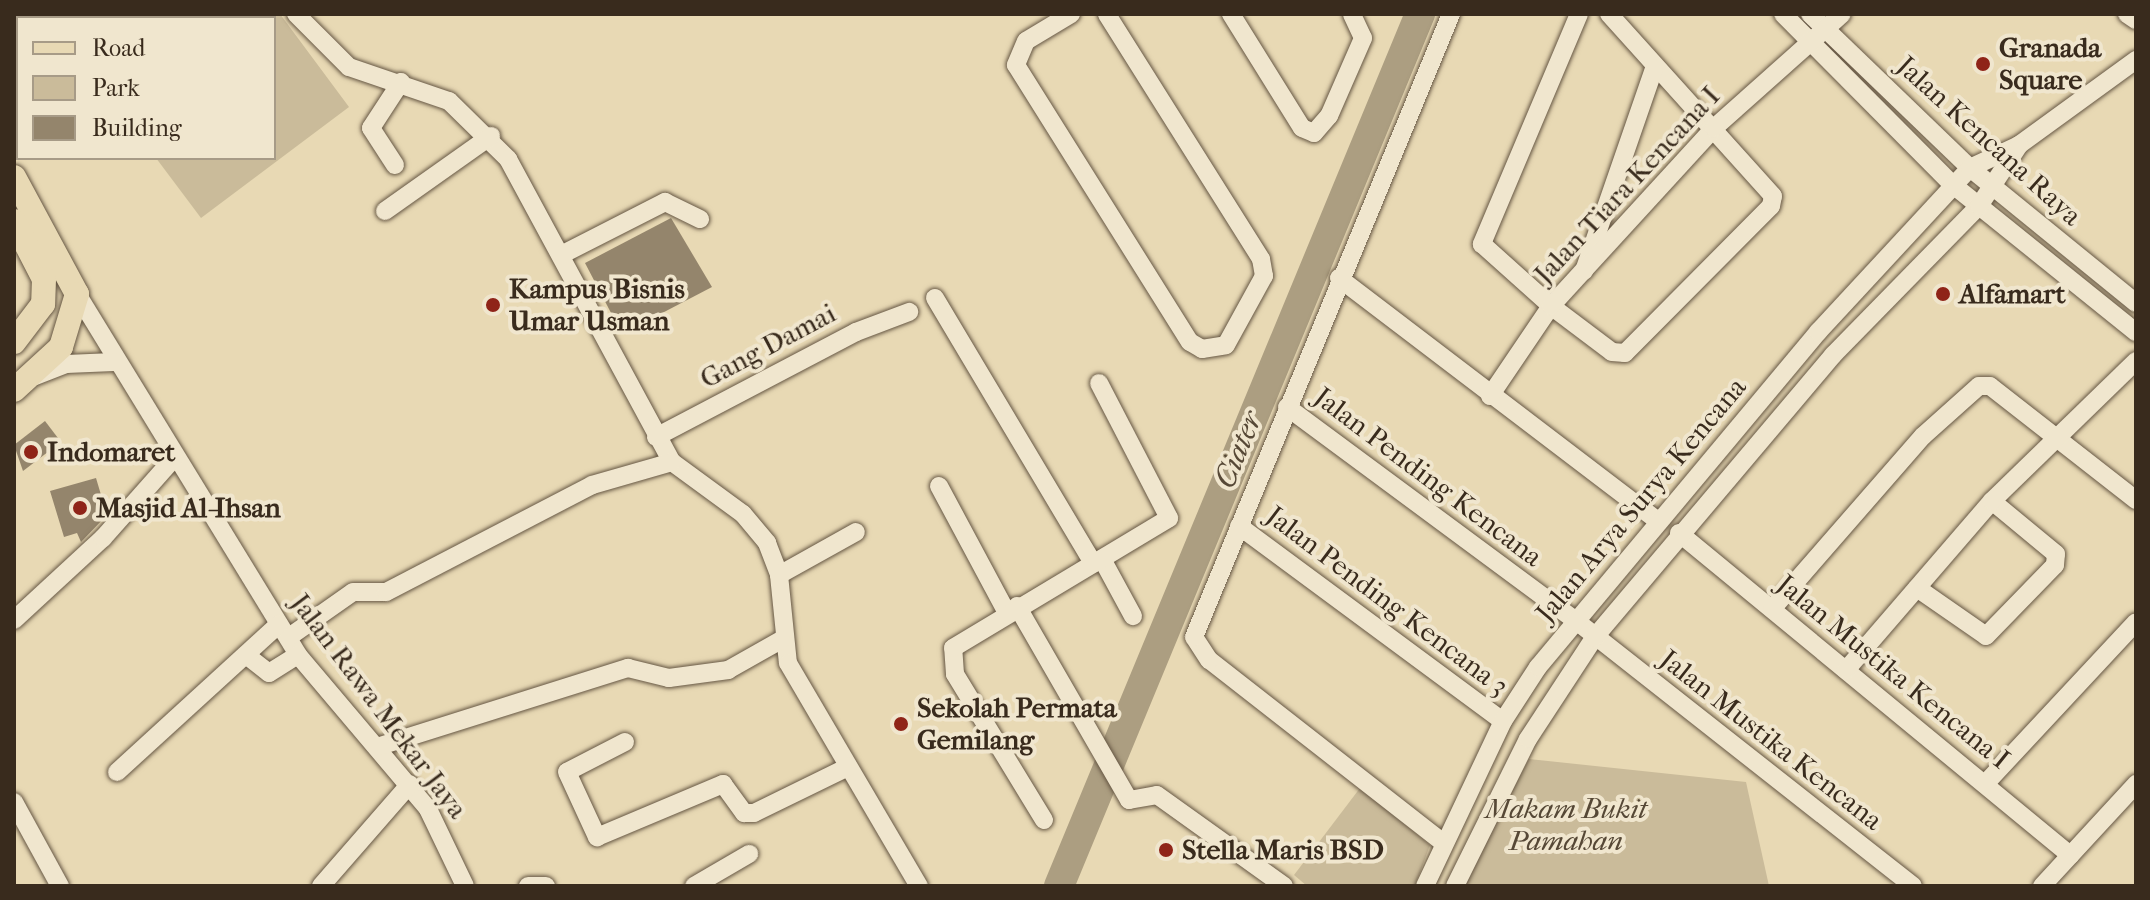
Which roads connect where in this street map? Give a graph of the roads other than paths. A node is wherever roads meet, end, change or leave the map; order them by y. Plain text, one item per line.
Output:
1 (296, 14) edge
2 (1107, 14) edge
3 (1231, 14) edge
4 (1352, 14) edge
5 (1451, 14) edge
6 (1579, 14) edge
7 (1609, 14) edge
8 (1783, 14) edge
9 (1842, 14) edge
10 (2127, 14) edge
11 (1067, 15) edge
12 (2136, 20) edge
13 (1814, 27) edge
14 (2136, 60) edge
15 (1654, 69) junction
16 (401, 82) junction
17 (1714, 128) junction
18 (491, 136) junction
19 (2019, 145) junction
20 (395, 165) dead end
21 (1970, 168) junction
22 (14, 177) edge
23 (1953, 185) junction
24 (1994, 189) junction
25 (1979, 206) junction
26 (385, 211) dead end
27 (700, 219) dead end
28 (14, 221) edge
29 (561, 255) junction
30 (1584, 271) junction
31 (1339, 278) junction
32 (77, 294) junction
33 (935, 298) dead end
34 (2136, 303) edge
35 (1551, 306) junction
36 (909, 312) dead end
37 (2136, 332) edge
38 (14, 342) edge
39 (2136, 361) edge
40 (114, 362) junction
41 (1099, 383) dead end
42 (22, 384) edge
43 (1490, 396) junction
44 (1287, 407) junction
45 (656, 437) junction
46 (2059, 439) junction
47 (174, 458) junction
48 (672, 462) junction
49 (939, 486) dead end
50 (2136, 500) edge
51 (1992, 501) junction
52 (1659, 522) junction
53 (1239, 526) junction
54 (856, 532) dead end
55 (1679, 533) junction
56 (1097, 561) junction
57 (779, 575) junction
58 (1917, 588) junction
59 (1012, 609) junction
60 (1772, 609) junction
61 (1133, 616) dead end
62 (14, 620) edge
63 (1575, 620) junction
64 (2136, 622) edge
65 (284, 631) junction
66 (1594, 638) junction
67 (781, 640) junction
68 (246, 655) junction
69 (298, 655) junction
70 (1846, 670) junction
71 (1503, 721) junction
72 (625, 742) dead end
73 (380, 746) junction
74 (848, 767) junction
75 (117, 772) dead end
76 (410, 784) junction
77 (1985, 784) junction
78 (2136, 784) edge
79 (14, 802) edge
80 (1044, 820) dead end
81 (1441, 841) junction
82 (749, 854) dead end
83 (2070, 855) junction
84 (1890, 880) edge
85 (60, 886) edge
86 (321, 886) edge
87 (465, 886) edge
88 (528, 886) edge
89 (546, 886) edge
90 (694, 886) edge
91 (919, 886) edge
92 (1284, 886) edge
93 (1425, 886) edge
94 (1455, 886) edge
95 (1913, 886) edge
96 (2042, 886) edge

1 - 16 street
2 - 11 street
3 - 4 street
5 - 31 street
6 - 35 street
7 - 15 street
8 - 13 street, Jalan Kencana Raya
9 - 13 street, Jalan Tiara Kencana I
10 - 12 street
13 - 17 street, Jalan Tiara Kencana I
13 - 21 street, Jalan Kencana Raya
13 - 23 street, Jalan Kencana Raya
14 - 19 street
15 - 17 street
15 - 30 street
16 - 18 street
16 - 20 street
17 - 30 street, Jalan Tiara Kencana I
17 - 35 street
18 - 26 street
18 - 29 street
19 - 21 street, Jalan Arya Surya Kencana
19 - 24 street, Jalan Arya Surya Kencana
21 - 23 street, Jalan Arya Surya Kencana
21 - 24 street, Jalan Kencana Raya
22 - 32 main road
23 - 25 street, Jalan Kencana Raya
23 - 52 street, Jalan Arya Surya Kencana
24 - 25 street, Jalan Arya Surya Kencana
24 - 34 street, Jalan Kencana Raya
25 - 37 street, Jalan Kencana Raya
25 - 55 street, Jalan Arya Surya Kencana
27 - 29 street
28 - 38 main road
29 - 45 street
30 - 35 street, Jalan Tiara Kencana I
31 - 43 street
31 - 44 street
32 - 40 street, Jalan Rawa Mekar Jaya
32 - 42 main road
33 - 56 street
35 - 43 street, Jalan Tiara Kencana I
36 - 45 street, Gang Damai
39 - 46 street
40 - 42 street
40 - 47 street, Jalan Rawa Mekar Jaya
41 - 56 street
43 - 52 street
44 - 53 street
44 - 63 street, Jalan Pending Kencana
45 - 48 street
46 - 50 street
46 - 51 street
46 - 60 street
47 - 62 street
47 - 65 street, Jalan Rawa Mekar Jaya
48 - 57 street
48 - 65 street
49 - 59 street
51 - 58 street
51 - 58 street
52 - 63 street, Jalan Arya Surya Kencana
53 - 71 street, Jalan Pending Kencana 3
53 - 81 street
54 - 57 street
55 - 60 street, Jalan Mustika Kencana I
55 - 66 street, Jalan Arya Surya Kencana
56 - 59 street
56 - 61 street
57 - 67 street
58 - 70 street
59 - 80 street
59 - 92 street
60 - 70 street, Jalan Mustika Kencana I
63 - 66 street, Jalan Pending Kencana
63 - 71 street, Jalan Arya Surya Kencana
64 - 77 street
65 - 68 street
65 - 69 street, Jalan Rawa Mekar Jaya
66 - 84 street, Jalan Mustika Kencana
66 - 94 street, Jalan Arya Surya Kencana
67 - 73 street
67 - 74 street
68 - 69 street
68 - 75 street
69 - 73 street, Jalan Rawa Mekar Jaya
70 - 77 street, Jalan Mustika Kencana I
71 - 81 street, Jalan Arya Surya Kencana
72 - 74 street
73 - 76 street, Jalan Rawa Mekar Jaya
74 - 91 street
76 - 86 street
76 - 87 street, Jalan Rawa Mekar Jaya
77 - 83 street, Jalan Mustika Kencana I
78 - 83 street
79 - 85 street
81 - 93 street, Jalan Arya Surya Kencana
82 - 90 street
83 - 96 street
84 - 95 street, Jalan Mustika Kencana
88 - 89 street

